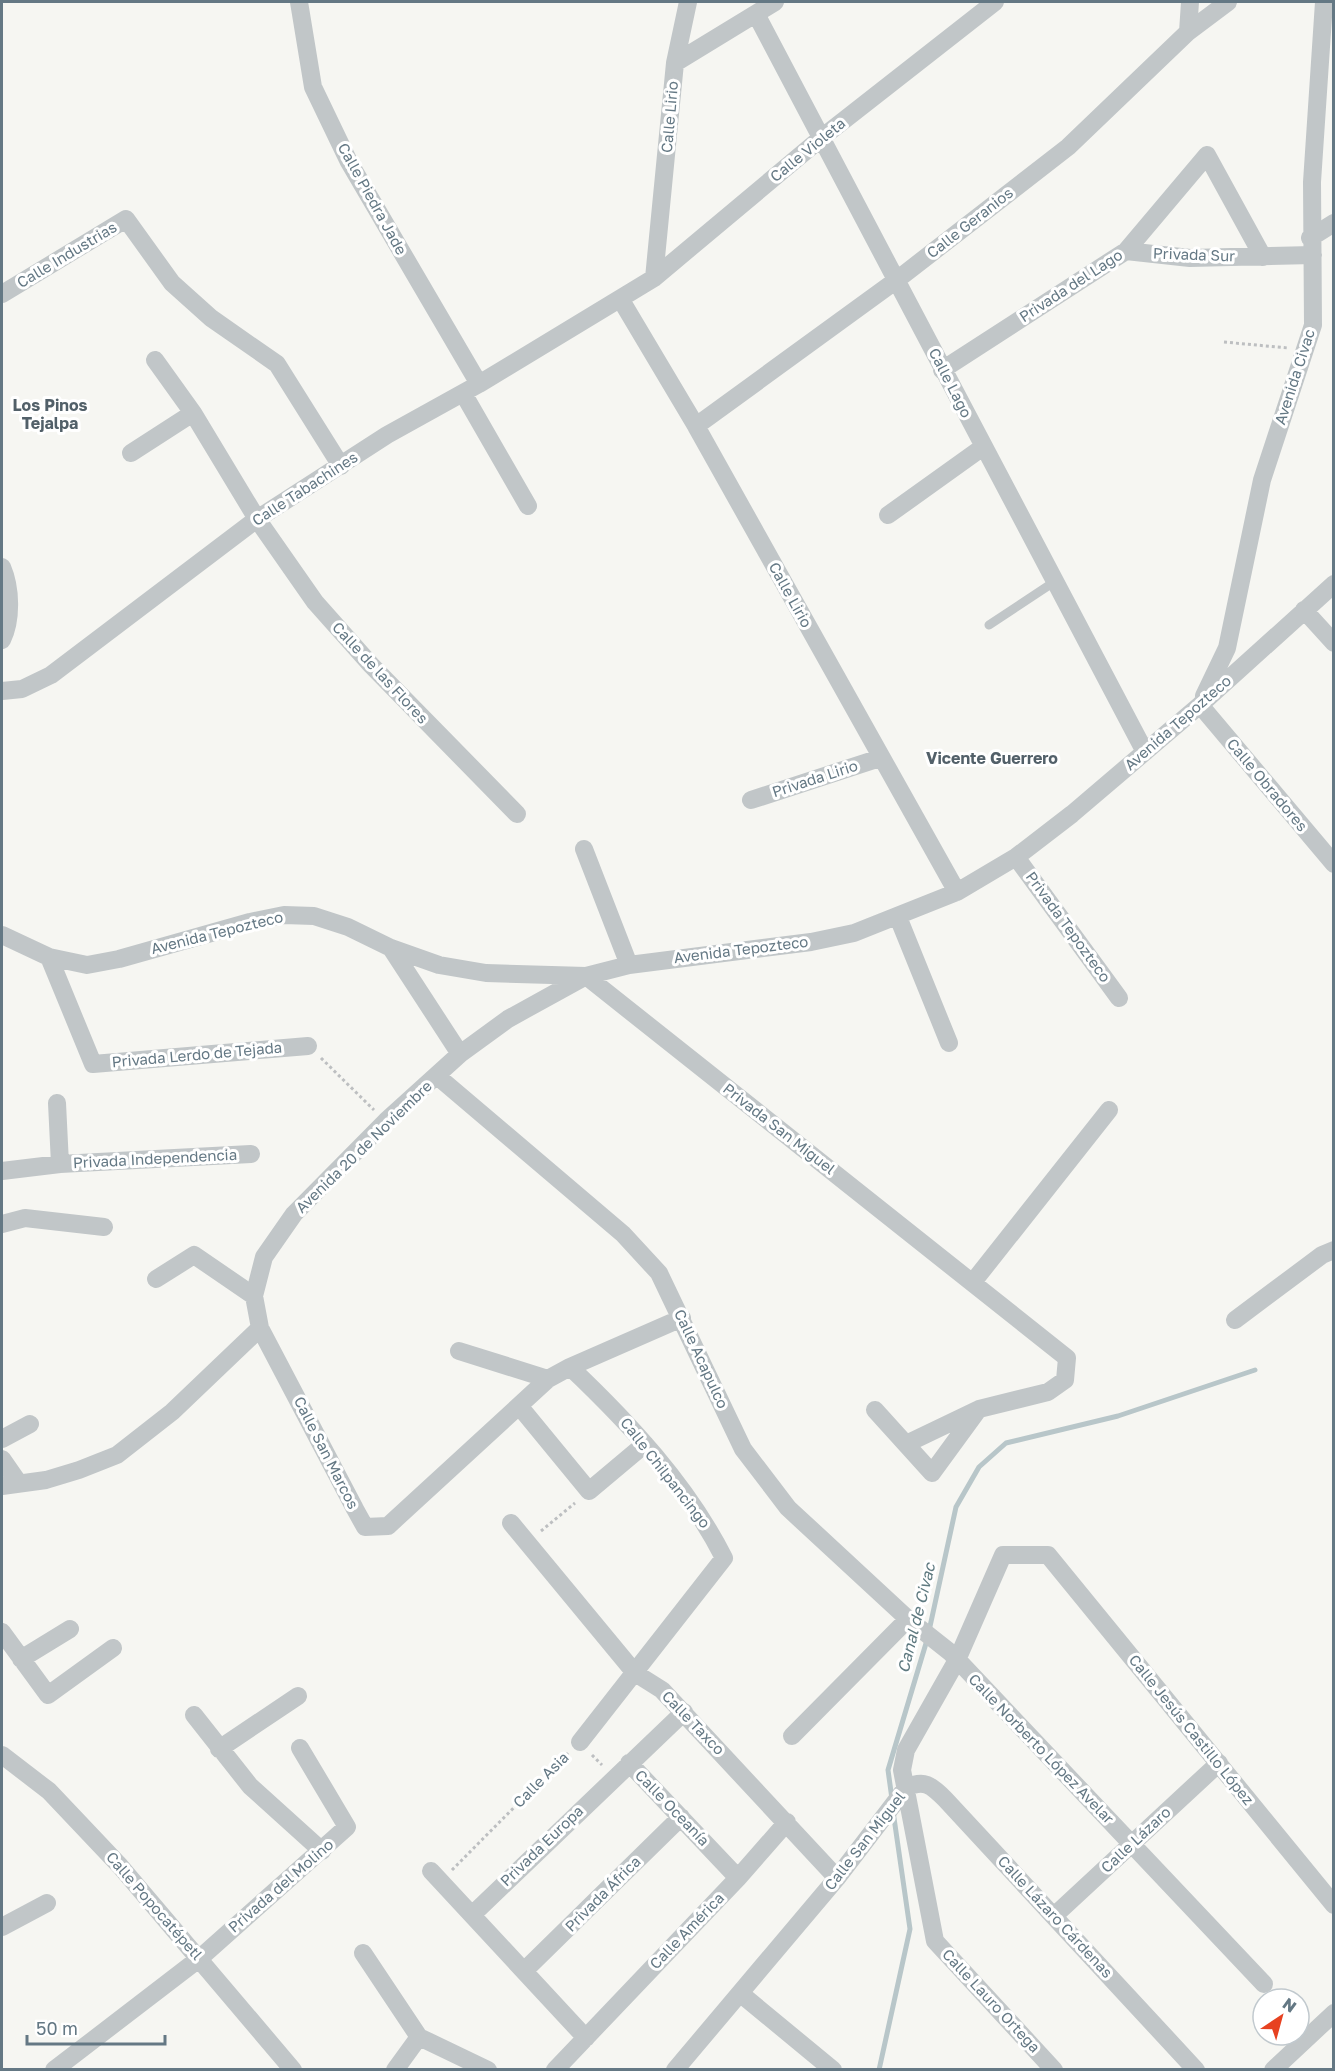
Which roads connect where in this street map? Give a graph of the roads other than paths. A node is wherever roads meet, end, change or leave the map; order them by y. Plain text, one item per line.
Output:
1 (299, 2) edge
2 (688, 2) edge
3 (775, 2) edge
4 (996, 2) edge
5 (1190, 2) edge
6 (1228, 2) edge
7 (1324, 2) edge
8 (756, 14) junction
9 (1188, 32) junction
10 (675, 63) junction
11 (820, 139) junction
12 (1207, 155) joint
13 (1334, 223) edge
14 (1312, 247) junction
15 (1126, 251) junction
16 (1263, 257) junction
17 (654, 278) junction
18 (898, 279) junction
19 (2, 294) edge
20 (621, 300) junction
21 (155, 360) dead end
22 (942, 370) junction
23 (471, 389) junction
24 (193, 413) junction
25 (696, 426) junction
26 (983, 447) junction
27 (131, 453) dead end
28 (341, 466) junction
29 (528, 506) dead end
30 (888, 515) dead end
31 (257, 519) junction
32 (2, 567) edge
33 (1054, 582) junction
34 (1334, 584) edge
35 (1304, 610) junction
36 (989, 625) dead end
37 (2, 640) edge
38 (1334, 643) edge
39 (2, 691) edge
40 (1200, 705) junction
41 (1145, 752) junction
42 (880, 758) junction
43 (751, 800) dead end
44 (517, 814) dead end
45 (584, 849) dead end
46 (1016, 857) junction
47 (1334, 864) edge
48 (957, 892) junction
49 (898, 917) junction
50 (2, 937) edge
51 (391, 948) junction
52 (49, 957) junction
53 (629, 965) junction
54 (586, 976) junction
55 (1119, 998) dead end
56 (949, 1043) dead end
57 (308, 1046) road end
58 (460, 1054) junction
59 (437, 1076) junction
60 (57, 1103) dead end
61 (1109, 1110) dead end
62 (251, 1154) dead end
63 (60, 1164) junction
64 (2, 1172) edge
65 (2, 1224) edge
66 (104, 1227) dead end
67 (1328, 1252) edge
68 (156, 1279) dead end
69 (973, 1282) junction
70 (254, 1296) junction
71 (682, 1318) junction
72 (1234, 1320) dead end
73 (260, 1328) junction
74 (459, 1351) dead end
75 (570, 1367) junction
76 (548, 1379) junction
77 (520, 1407) junction
78 (979, 1409) junction
79 (875, 1410) dead end
80 (30, 1424) dead end
81 (2, 1439) edge
82 (645, 1444) junction
83 (906, 1444) junction
84 (2, 1460) edge
85 (10, 1484) edge
86 (511, 1523) dead end
87 (1048, 1555) joint
88 (915, 1624) junction
89 (70, 1629) dead end
90 (2, 1632) edge
91 (113, 1648) dead end
92 (954, 1657) junction
93 (21, 1659) junction
94 (634, 1673) junction
95 (298, 1695) dead end
96 (684, 1712) junction
97 (194, 1715) dead end
98 (792, 1736) dead end
99 (580, 1742) road end
100 (300, 1748) dead end
101 (219, 1749) junction
102 (2, 1755) edge
103 (629, 1763) junction
104 (1219, 1763) junction
105 (613, 1778) joint
106 (902, 1793) junction
107 (681, 1817) junction
108 (787, 1822) junction
109 (1132, 1844) junction
110 (322, 1851) junction
111 (436, 1876) road end
112 (738, 1878) junction
113 (837, 1878) junction
114 (47, 1903) dead end
115 (1334, 1905) edge
116 (472, 1915) junction
117 (1054, 1916) junction
118 (2, 1927) edge
119 (363, 1953) dead end
120 (200, 1958) junction
121 (524, 1971) junction
122 (1264, 1984) dead end
123 (741, 1994) junction
124 (1334, 2013) edge
125 (419, 2037) junction
126 (586, 2038) junction
127 (54, 2070) edge
128 (293, 2070) edge
129 (395, 2070) edge
130 (488, 2070) edge
131 (555, 2070) edge
132 (675, 2070) edge
133 (833, 2070) edge
134 (1054, 2070) edge
135 (1196, 2070) edge
136 (1273, 2070) edge

1 - 23 street, Calle Piedra Jade
2 - 10 street, Calle Lirio
3 - 8 street
4 - 11 street, Calle Violeta
5 - 9 street
6 - 9 street, Calle Geranios
7 - 14 street, Avenida Civac
8 - 10 street
8 - 11 street, Calle Lago
9 - 18 street, Calle Geranios
10 - 17 street, Calle Lirio
11 - 17 street, Calle Violeta
11 - 18 street, Calle Lago
12 - 15 street, Privada del Lago
12 - 16 street, Privada Sur
13 - 14 street
14 - 16 street, Privada Sur
14 - 40 street, Avenida Civac
15 - 16 street, Privada Sur
15 - 22 street, Privada del Lago
17 - 20 street, Calle Violeta
18 - 22 street, Calle Lago
18 - 25 street, Calle Geranios
19 - 28 street, Calle Industrias
20 - 23 street, Calle Tabachines
20 - 25 street, Calle Lirio
21 - 24 street, Calle de las Flores
22 - 26 street, Calle Lago
23 - 28 street, Calle Tabachines
23 - 29 street, Calle Piedra Jade
24 - 27 street
24 - 31 street, Calle de las Flores
25 - 42 street, Calle Lirio
26 - 30 street
26 - 33 street, Calle Lago
28 - 31 street, Calle Tabachines
31 - 39 street, Calle Tabachines
31 - 44 street, Calle de las Flores
32 - 37 street
33 - 36 lane
33 - 41 street, Calle Lago
34 - 35 street, Avenida Tepozteco
35 - 38 street
35 - 40 street, Avenida Tepozteco
40 - 41 street, Avenida Tepozteco
40 - 47 street, Calle Obradores
41 - 46 street, Avenida Tepozteco
42 - 43 street, Privada Lirio
42 - 48 street, Calle Lirio
45 - 53 street
46 - 48 street, Avenida Tepozteco
46 - 55 street, Privada Tepozteco
48 - 49 street, Avenida Tepozteco
49 - 53 street, Avenida Tepozteco
49 - 56 street
50 - 52 street, Avenida Tepozteco
51 - 52 street, Avenida Tepozteco
51 - 54 street, Avenida Tepozteco
51 - 58 street
52 - 57 street, Privada Lerdo de Tejada
53 - 54 street, Avenida Tepozteco
54 - 58 street, Avenida 20 de Noviembre
54 - 69 street, Privada San Miguel
58 - 59 street, Avenida 20 de Noviembre
59 - 70 street, Avenida 20 de Noviembre
59 - 71 street, Calle Acapulco
60 - 63 street, Privada Independencia
61 - 69 street
62 - 63 street, Privada Independencia
63 - 64 street, Privada Independencia
65 - 66 street
67 - 72 street
68 - 70 street
69 - 78 street, Privada San Miguel
70 - 73 street, Avenida 20 de Noviembre
71 - 75 street, Calle San Marcos
71 - 88 street, Calle Acapulco
73 - 77 street, Calle San Marcos
73 - 85 street
74 - 76 street
75 - 76 street, Calle San Marcos
75 - 82 street, Calle Chilpancingo
76 - 77 street, Calle San Marcos
77 - 82 street
78 - 83 street
78 - 83 street
79 - 83 street
80 - 81 street
82 - 94 street, Calle Chilpancingo
84 - 85 street
86 - 94 street, Calle Taxco
87 - 92 street, Calle San Miguel
87 - 104 street, Calle Jesús Castillo López
88 - 92 street, Calle Acapulco
88 - 98 street
89 - 93 street
90 - 93 street
91 - 93 street
92 - 106 street, Calle San Miguel
92 - 109 street, Calle Norberto López Avelar
94 - 96 street, Calle Taxco
94 - 99 street, Calle Asia
95 - 101 street
96 - 103 street
96 - 108 street, Calle Taxco
97 - 101 street
100 - 110 street, Privada del Molino
101 - 110 street
102 - 120 street, Calle Popocatépetl
103 - 105 street, Calle Oceanía
103 - 107 street, Calle Oceanía
104 - 109 street, Calle Lázaro
104 - 115 street, Calle Jesús Castillo López
105 - 116 street, Privada Europa
106 - 113 street, Calle San Miguel
106 - 117 street, Calle Lázaro Cárdenas
106 - 134 street, Calle Lauro Ortega
107 - 112 street, Calle Oceanía
107 - 121 street, Privada África
108 - 112 street, Calle América
108 - 113 street, Calle Taxco
109 - 117 street, Calle Lázaro
109 - 122 street, Calle Norberto López Avelar
110 - 120 street, Privada del Molino
111 - 116 street
112 - 126 street, Calle América
113 - 123 street, Calle San Miguel
114 - 118 street
116 - 121 street
117 - 135 street, Calle Lázaro Cárdenas
119 - 125 street
120 - 127 street, Privada del Molino
120 - 128 street, Calle Popocatépetl
121 - 126 street
123 - 132 street, Calle San Miguel
123 - 133 street
124 - 136 street
125 - 129 street
125 - 130 street
126 - 131 street, Calle América

